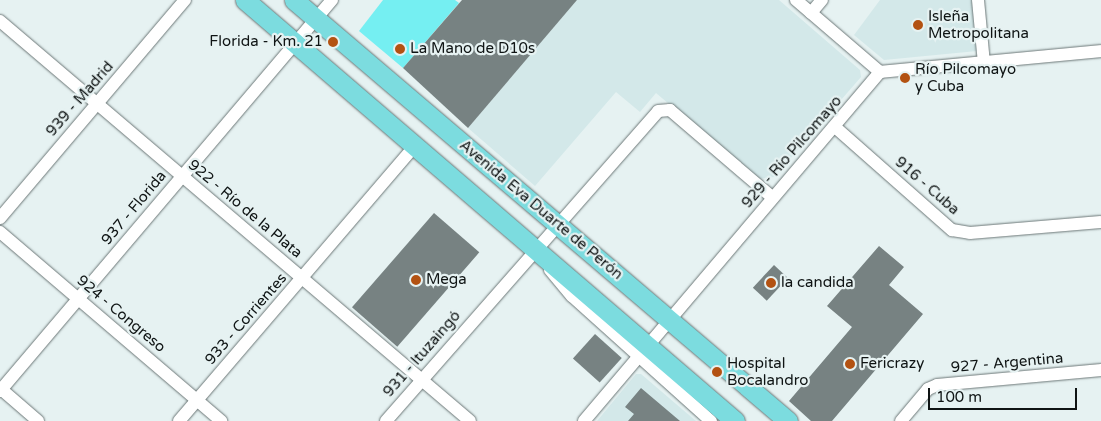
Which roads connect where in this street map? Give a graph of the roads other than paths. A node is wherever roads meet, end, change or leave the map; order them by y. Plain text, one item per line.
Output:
1 (185, 0) edge
2 (245, 0) edge
3 (294, 0) edge
4 (332, 0) edge
5 (796, 0) edge
6 (822, 0) edge
7 (978, 0) edge
8 (811, 13) junction
9 (316, 19) junction
10 (0, 21) edge
11 (295, 43) junction
12 (1101, 51) edge
13 (984, 64) junction
14 (880, 72) junction
15 (96, 104) junction
16 (835, 127) junction
17 (415, 146) junction
18 (182, 176) junction
19 (774, 198) junction
20 (0, 218) edge
21 (1101, 222) edge
22 (558, 228) junction
23 (0, 232) edge
24 (534, 248) junction
25 (303, 280) junction
26 (78, 300) junction
27 (670, 319) junction
28 (643, 350) junction
29 (1101, 370) edge
30 (422, 379) junction
31 (1, 390) edge
32 (196, 400) junction
33 (38, 421) edge
34 (179, 421) edge
35 (221, 421) edge
36 (386, 421) edge
37 (470, 421) edge
38 (584, 421) edge
39 (711, 421) edge
40 (735, 421) edge
41 (788, 421) edge
42 (901, 421) edge

1 - 15 street, 939 - Madrid
2 - 11 main road
3 - 9 main road, Avenida Eva Duarte de Perón
4 - 9 street, 937 - Florida
5 - 8 street
6 - 8 street
7 - 13 street
8 - 14 street
9 - 11 street, 937 - Florida
9 - 22 main road, Avenida Eva Duarte de Perón
10 - 15 street, 922 - Río de la Plata
11 - 17 main road
11 - 18 street, 937 - Florida
12 - 13 street
13 - 14 street
14 - 16 street, 929 - Río Pilcomayo
15 - 18 street, 922 - Río de la Plata
15 - 20 street, 939 - Madrid
16 - 19 street, 929 - Río Pilcomayo
16 - 21 street, 916 - Cuba
17 - 24 main road
17 - 25 street, 933 - Corrientes
18 - 25 street, 922 - Río de la Plata
18 - 26 street, 937 - Florida
19 - 22 street, 931 - Ituzaingó
19 - 27 street, 929 - Río Pilcomayo
22 - 24 street, 931 - Ituzaingó
22 - 27 main road, Avenida Eva Duarte de Perón
23 - 26 street, 924 - Congreso
24 - 28 main road
24 - 30 street, 931 - Ituzaingó
25 - 30 street, 922 - Río de la Plata
25 - 32 street, 933 - Corrientes
26 - 31 street, 937 - Florida
26 - 32 street, 924 - Congreso
27 - 28 street, 929 - Río Pilcomayo
27 - 41 main road, Avenida Eva Duarte de Perón
28 - 38 street, 929 - Río Pilcomayo
28 - 39 street
28 - 40 main road
29 - 42 street, 927 - Argentina
30 - 36 street, 931 - Ituzaingó
30 - 37 street, 922 - Río de la Plata
31 - 33 street
32 - 34 street, 933 - Corrientes
32 - 35 street, 924 - Congreso

